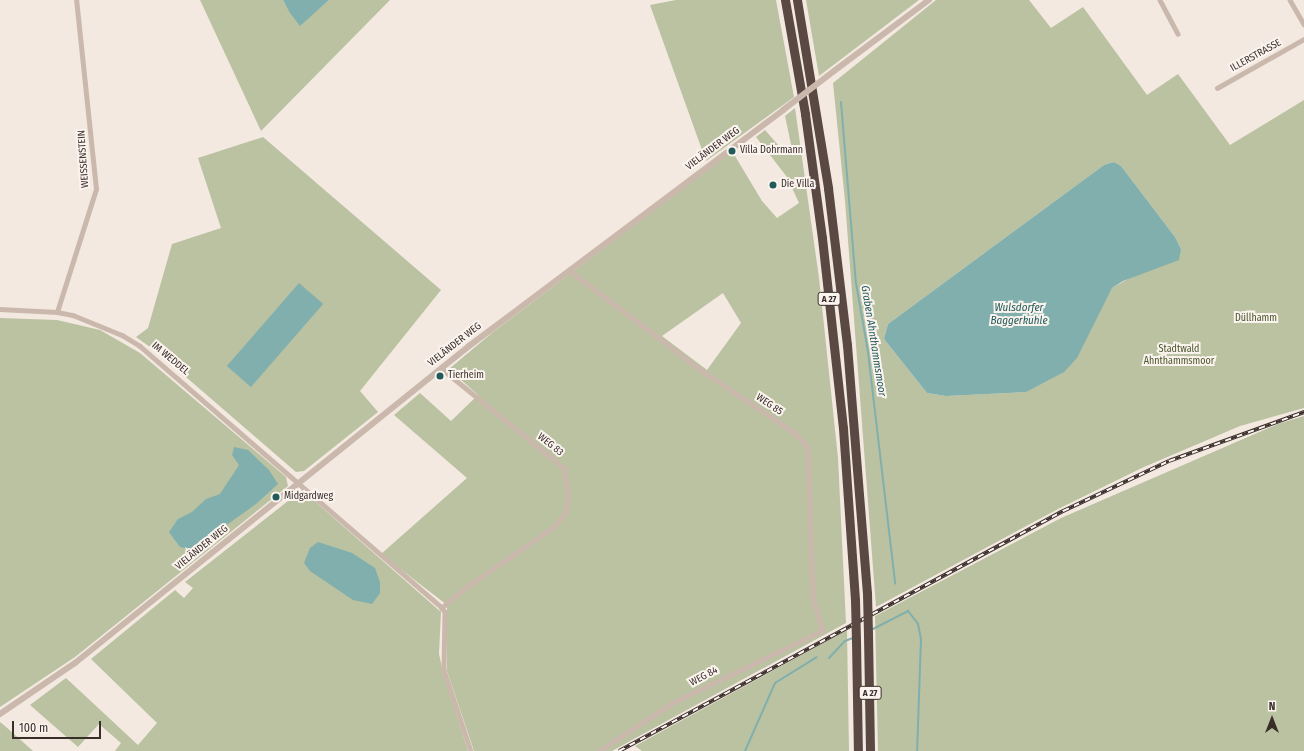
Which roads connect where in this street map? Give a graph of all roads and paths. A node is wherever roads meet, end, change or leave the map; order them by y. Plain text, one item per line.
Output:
1 (76, 0) edge
2 (785, 0) edge
3 (796, 0) edge
4 (929, 0) edge
5 (1160, 0) edge
6 (1290, 0) edge
7 (1304, 24) edge
8 (1178, 34) dead end
9 (1304, 39) edge
10 (1217, 88) dead end
11 (568, 270) junction
12 (0, 309) edge
13 (57, 312) junction
14 (441, 368) junction
15 (299, 483) junction
16 (442, 608) junction
17 (823, 631) joint
18 (0, 714) edge
19 (471, 751) edge
20 (600, 751) edge
21 (858, 751) edge
22 (870, 751) edge

1 - 13 street, WEISSENSTEIN
2 - 21 highway, A 27, bridge
3 - 22 highway, A 27, bridge
4 - 11 street, VIELÄNDER WEG, bridge
5 - 8 street
6 - 7 street
9 - 10 street, ILLERSTRASSE
11 - 14 street, VIELÄNDER WEG
11 - 17 street, WEG 85
12 - 13 street, IM WEDDEL
13 - 15 street, IM WEDDEL
14 - 15 street, VIELÄNDER WEG
14 - 16 street, WEG 83
15 - 16 street
15 - 18 street, VIELÄNDER WEG
16 - 19 street
17 - 20 street, WEG 84

